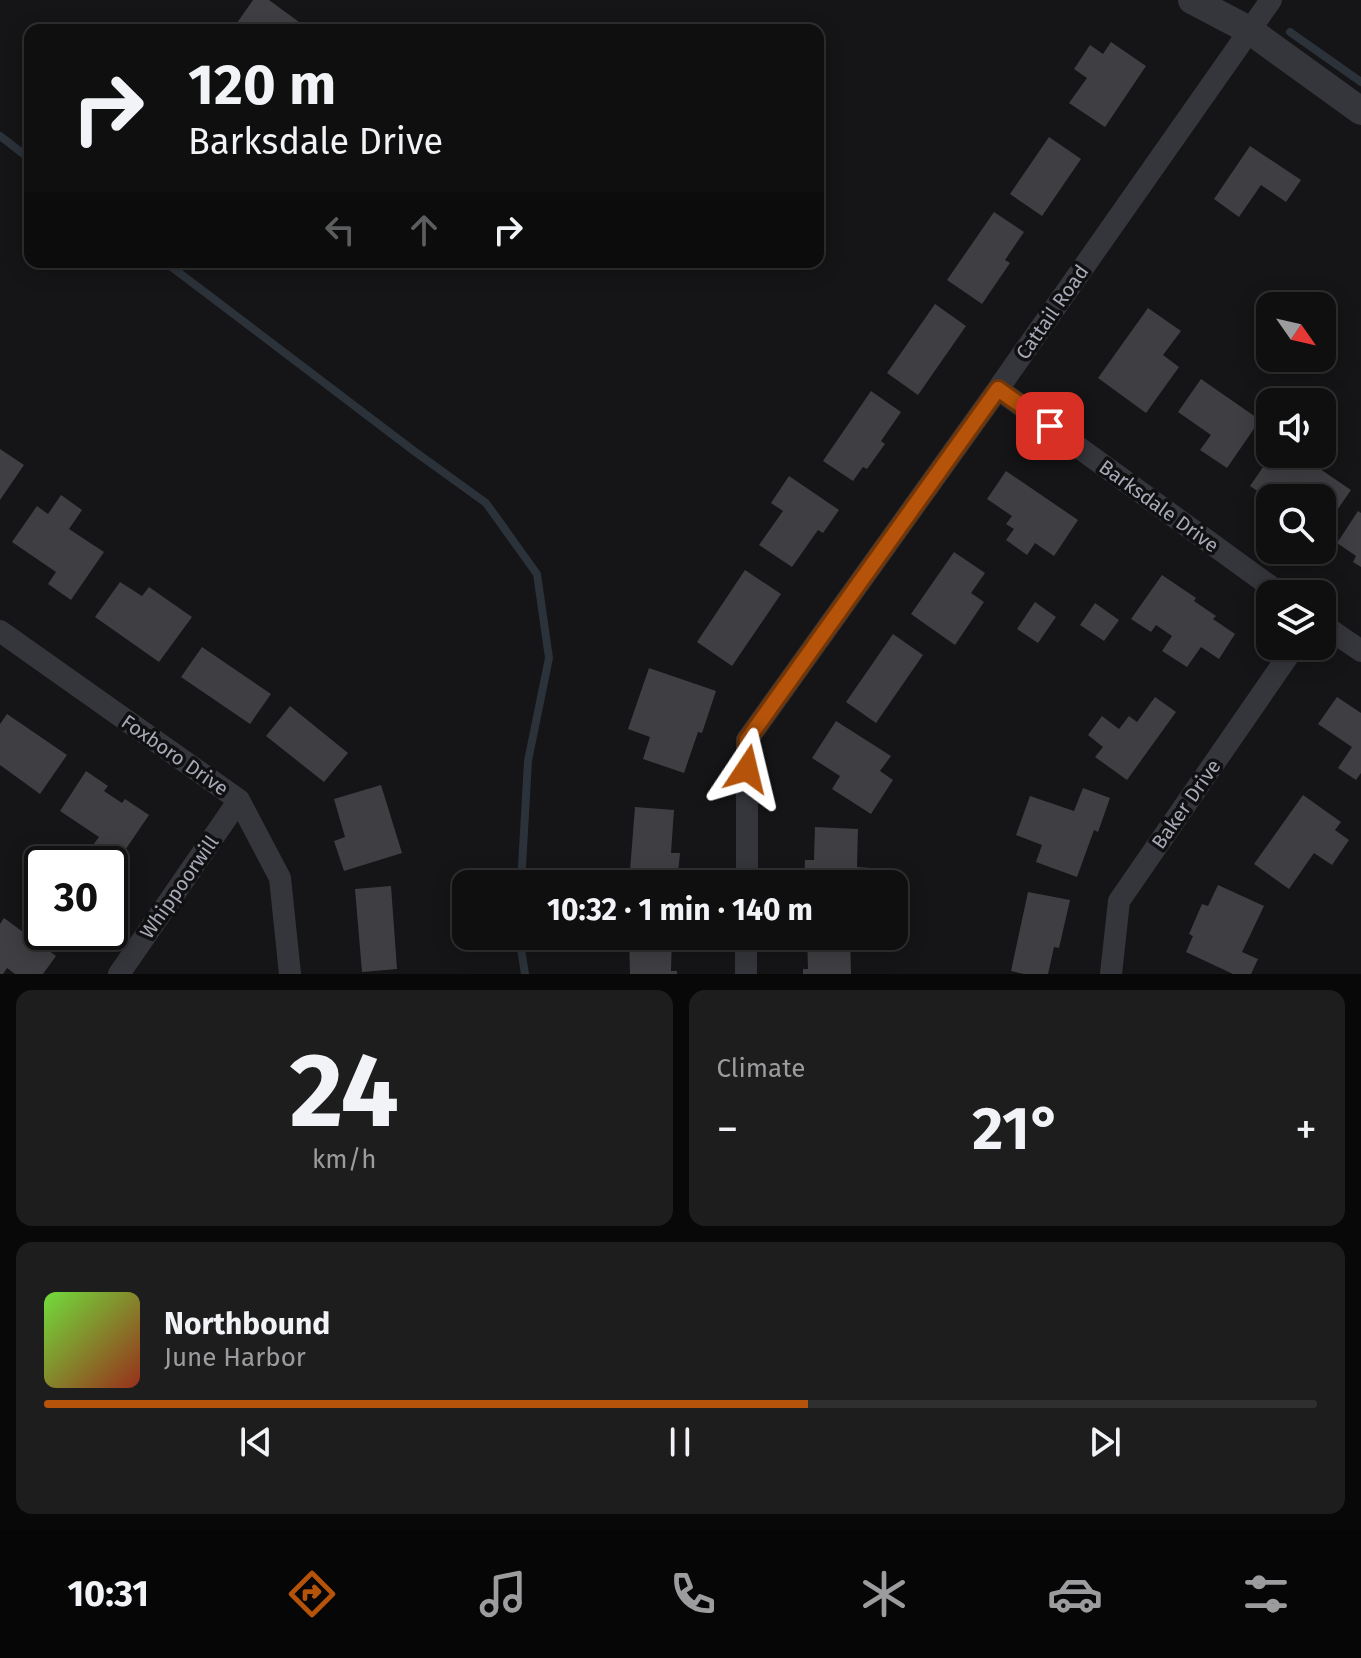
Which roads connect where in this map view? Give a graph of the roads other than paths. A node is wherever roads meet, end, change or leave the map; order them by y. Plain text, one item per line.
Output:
1 (1192, 0) edge
2 (1271, 0) edge
3 (1249, 30) junction
4 (1361, 111) edge
5 (998, 389) junction
6 (1262, 580) edge
7 (0, 631) edge
8 (1336, 634) edge
9 (1361, 651) edge
10 (1285, 660) edge
11 (239, 800) junction
12 (747, 870) edge
13 (746, 950) edge
14 (119, 974) edge
15 (290, 974) edge
16 (746, 974) edge
17 (1111, 974) edge

1 - 3 street
2 - 3 street, Cattail Road
3 - 4 street
3 - 5 street, Cattail Road
5 - 6 street, Barksdale Drive
5 - 12 street, Cattail Road
7 - 11 street, Foxboro Drive
8 - 9 street
10 - 17 street, Baker Drive
11 - 14 street, Whippoorwill
11 - 15 street, Foxboro Drive
13 - 16 street

